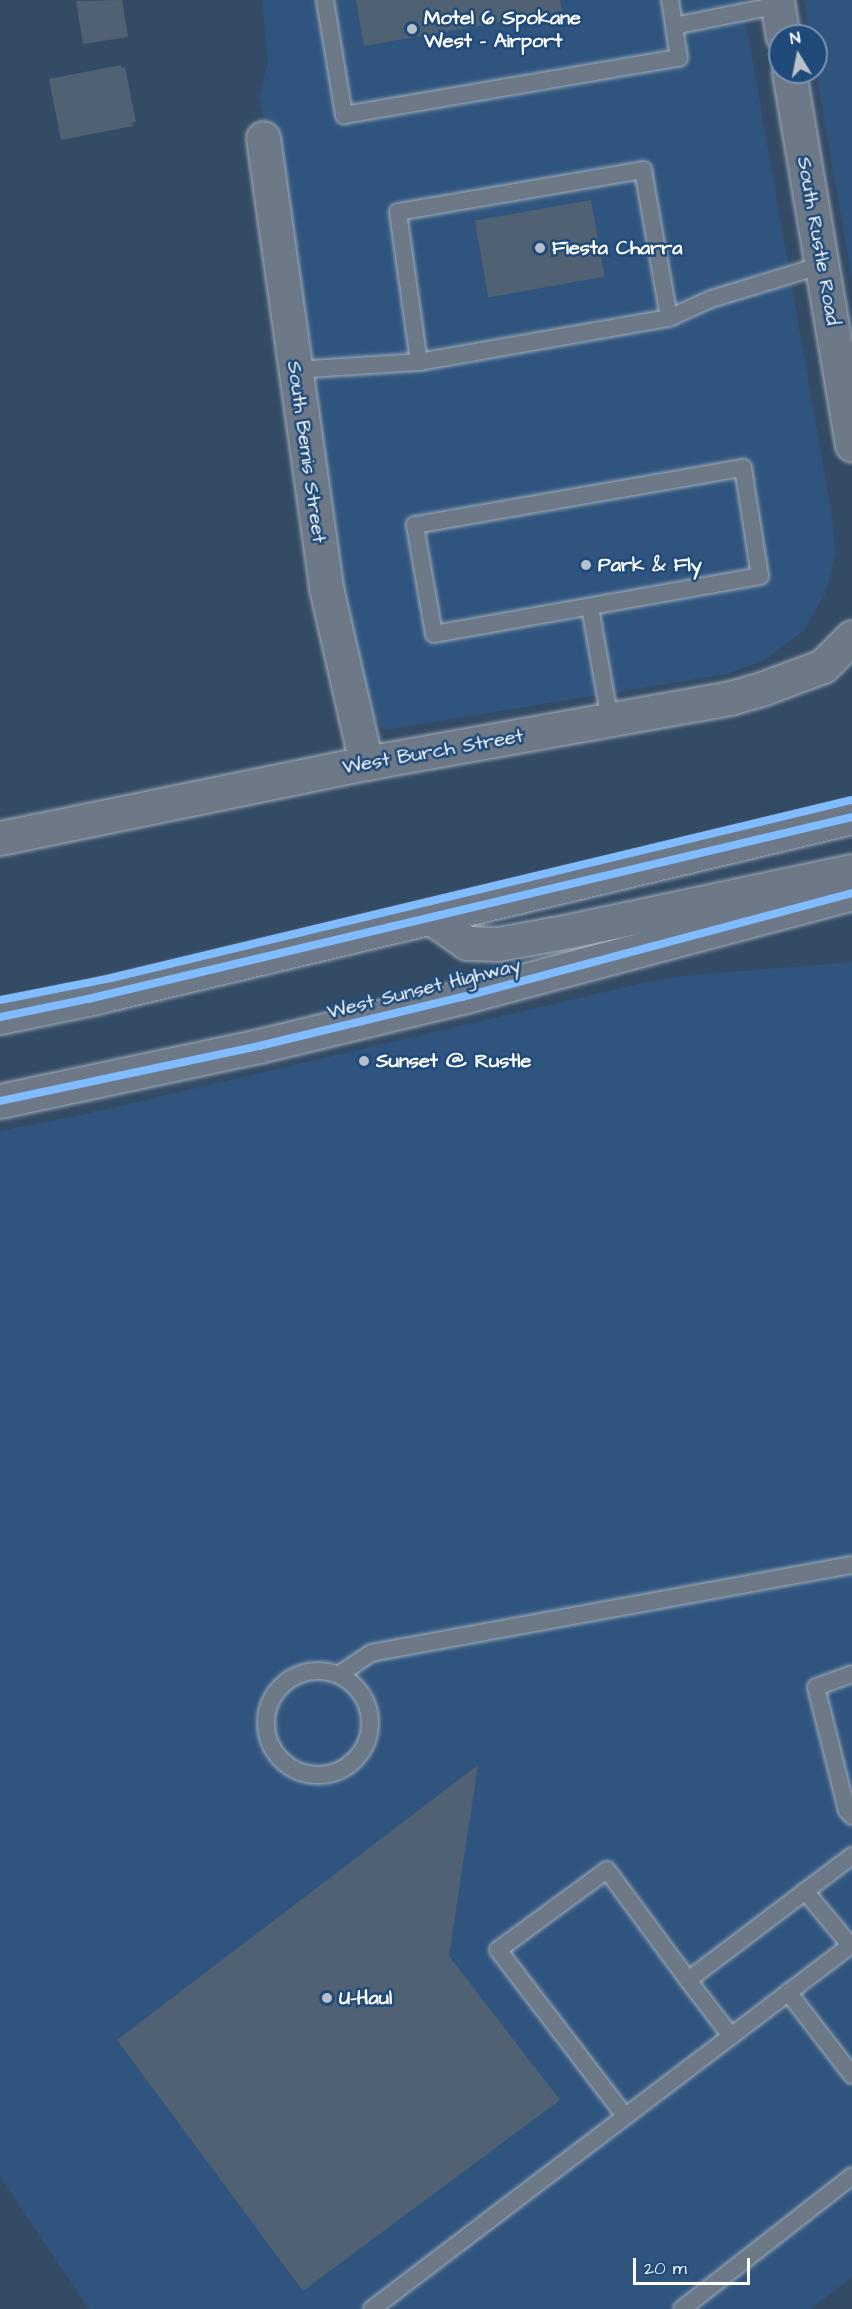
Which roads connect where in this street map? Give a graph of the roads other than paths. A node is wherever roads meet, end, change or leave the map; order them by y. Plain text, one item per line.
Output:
1 (325, 0) edge
2 (670, 0) edge
3 (779, 14) edge
4 (674, 26) junction
5 (791, 84) edge
6 (263, 138) dead end
7 (822, 265) junction
8 (669, 318) junction
9 (419, 362) junction
10 (294, 370) junction
11 (852, 445) edge
12 (590, 608) junction
13 (852, 637) edge
14 (610, 721) junction
15 (366, 763) junction
16 (852, 817) edge
17 (0, 838) edge
18 (852, 871) edge
19 (852, 893) edge
20 (430, 917) junction
21 (0, 1017) edge
22 (0, 1101) edge
23 (852, 1565) edge
24 (339, 1674) junction
25 (852, 1674) edge
26 (852, 1816) edge
27 (852, 1856) edge
28 (805, 1891) junction
29 (851, 1944) edge
30 (688, 1980) junction
31 (788, 1992) junction
32 (731, 2036) junction
33 (852, 2075) edge
34 (625, 2116) junction
35 (852, 2176) edge
36 (372, 2309) edge
37 (681, 2309) edge

1 - 4 lane
2 - 4 lane
3 - 4 lane
5 - 7 main road, South Rustle Road
6 - 10 main road, South Bemis Street
7 - 8 lane
7 - 11 main road, South Rustle Road
8 - 9 lane
8 - 9 lane
9 - 10 lane
10 - 15 main road, South Bemis Street
12 - 12 lane
12 - 14 lane
13 - 14 main road, West Burch Street
14 - 15 main road, West Burch Street
15 - 17 main road, West Burch Street
16 - 20 main road
18 - 20 main road
19 - 22 main road, West Sunset Highway
20 - 21 main road
23 - 24 lane
24 - 24 lane
25 - 26 lane
27 - 28 lane
28 - 29 lane
28 - 30 lane
29 - 31 lane
30 - 32 lane
30 - 34 lane
31 - 32 lane
31 - 33 lane
32 - 34 lane
34 - 36 lane
35 - 37 lane

